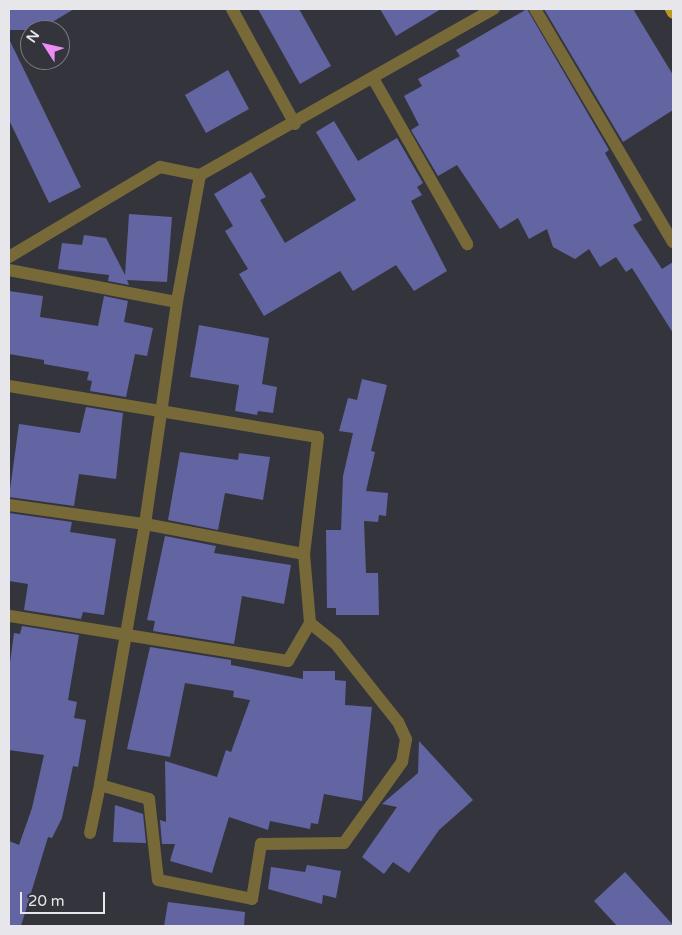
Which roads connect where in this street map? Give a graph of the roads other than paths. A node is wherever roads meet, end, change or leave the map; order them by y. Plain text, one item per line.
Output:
1 (232, 9) edge
2 (494, 9) edge
3 (535, 9) edge
4 (671, 9) edge
5 (673, 13) edge
6 (374, 80) junction
7 (295, 124) junction
8 (200, 175) junction
9 (673, 242) edge
10 (467, 244) dead end
11 (9, 257) edge
12 (9, 270) edge
13 (176, 302) junction
14 (9, 386) edge
15 (162, 412) junction
16 (9, 505) edge
17 (145, 524) junction
18 (304, 554) junction
19 (9, 616) edge
20 (310, 623) junction
21 (125, 634) junction
22 (100, 785) junction
23 (90, 833) dead end

1 - 7 street
2 - 6 street
3 - 9 street
4 - 5 main road
6 - 7 street
6 - 10 street
7 - 8 street
8 - 11 street
8 - 13 street
12 - 13 street
13 - 15 street
14 - 15 street
15 - 17 street
15 - 18 street
16 - 17 street
17 - 18 street
17 - 21 street
18 - 20 street
19 - 21 street
20 - 21 street
20 - 22 street
21 - 22 street
22 - 23 street

